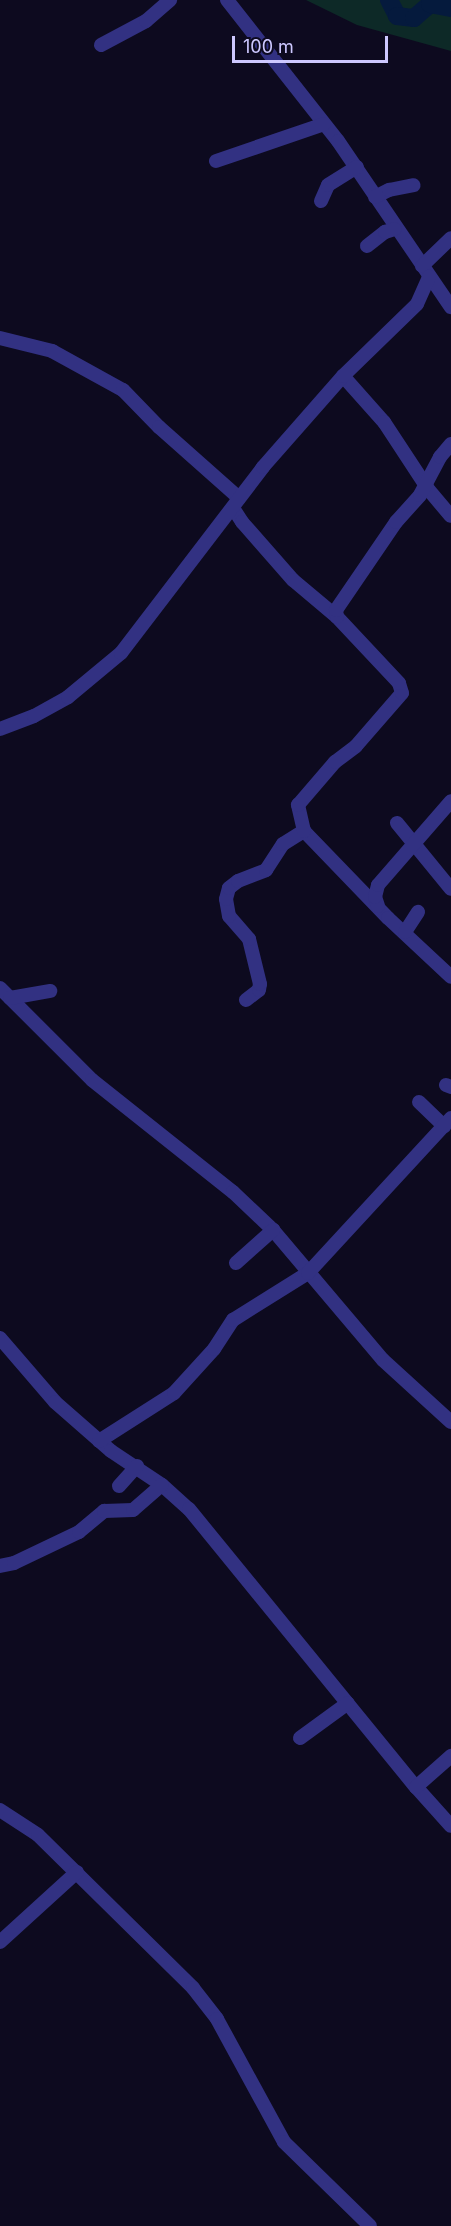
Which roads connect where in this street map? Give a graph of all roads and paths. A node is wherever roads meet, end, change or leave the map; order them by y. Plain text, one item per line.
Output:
1 (170, 0) edge
2 (227, 0) edge
3 (101, 45) dead end
4 (324, 124) junction
5 (216, 161) dead end
6 (357, 167) junction
7 (414, 185) dead end
8 (375, 197) junction
9 (321, 201) dead end
10 (395, 229) junction
11 (451, 238) edge
12 (367, 246) dead end
13 (425, 272) junction
14 (417, 304) junction
15 (448, 304) edge
16 (0, 338) edge
17 (343, 375) junction
18 (451, 444) edge
19 (425, 483) junction
20 (236, 503) junction
21 (451, 516) edge
22 (337, 617) junction
23 (0, 729) edge
24 (451, 801) edge
25 (397, 823) dead end
26 (304, 831) junction
27 (414, 846) junction
28 (378, 885) junction
29 (359, 886) junction
30 (451, 890) edge
31 (378, 906) junction
32 (418, 912) dead end
33 (405, 932) junction
34 (448, 966) edge
35 (50, 990) dead end
36 (5, 993) edge
37 (246, 1000) dead end
38 (419, 1102) dead end
39 (448, 1122) edge
40 (273, 1230) junction
41 (236, 1263) dead end
42 (308, 1273) junction
43 (0, 1338) edge
44 (451, 1422) edge
45 (99, 1441) junction
46 (137, 1466) junction
47 (162, 1485) junction
48 (119, 1486) dead end
49 (0, 1566) edge
50 (348, 1703) junction
51 (300, 1738) dead end
52 (451, 1756) edge
53 (416, 1787) junction
54 (0, 1809) edge
55 (448, 1818) edge
56 (77, 1872) junction
57 (0, 1942) edge
58 (370, 2226) edge

1 - 3 street
2 - 4 street
4 - 5 street
4 - 6 street
6 - 8 street
6 - 9 street
7 - 8 street
8 - 10 street
10 - 12 street
10 - 13 street
11 - 13 street
13 - 14 street
13 - 15 street
14 - 15 street
14 - 17 street
16 - 20 street
17 - 19 street
17 - 20 street
18 - 19 street
19 - 21 street
19 - 22 street
20 - 22 street
20 - 23 street
22 - 26 street
24 - 27 street
25 - 27 street
26 - 29 street
26 - 37 street
27 - 28 street
27 - 30 street
28 - 29 street
28 - 31 street
29 - 31 street
31 - 33 street
32 - 33 street
33 - 34 street
35 - 36 street
36 - 40 street
38 - 39 street
39 - 42 street
40 - 41 street
40 - 42 street
42 - 44 street
42 - 45 street
43 - 45 street
45 - 46 street
46 - 47 street
46 - 48 street
47 - 49 street
47 - 50 street
50 - 51 street
50 - 53 street
52 - 53 street
53 - 55 street
54 - 56 street
56 - 57 street
56 - 58 street

